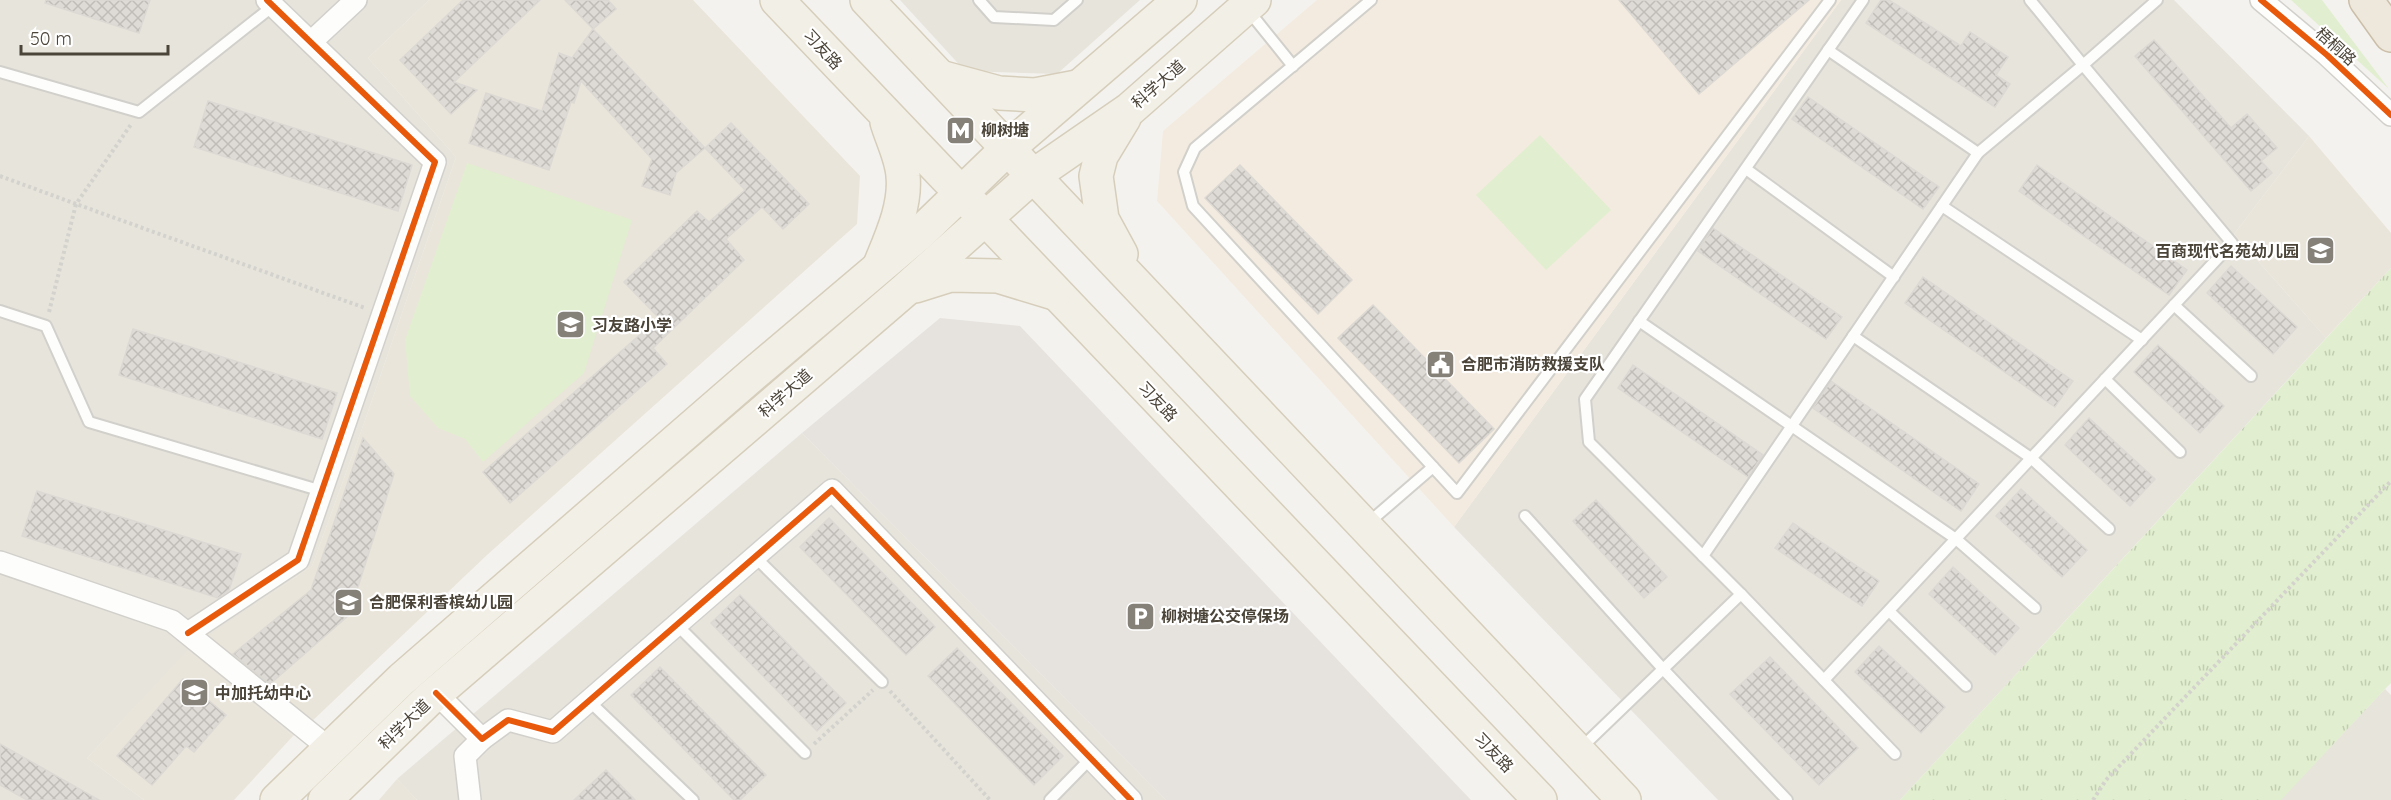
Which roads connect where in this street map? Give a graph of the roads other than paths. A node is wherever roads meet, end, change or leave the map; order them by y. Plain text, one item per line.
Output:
1 (356, 0) edge
2 (777, 0) edge
3 (867, 0) edge
4 (979, 0) edge
5 (1077, 0) edge
6 (1180, 0) edge
7 (1371, 0) edge
8 (1830, 0) edge
9 (1863, 0) edge
10 (2030, 0) edge
11 (2157, 0) edge
12 (2261, 0) edge
13 (2366, 0) edge
14 (270, 3) edge
15 (1250, 4) edge
16 (2391, 34) edge
17 (311, 42) junction
18 (1828, 50) junction
19 (2083, 65) junction
20 (1293, 66) junction
21 (0, 72) edge
22 (940, 77) junction
23 (1079, 87) junction
24 (1130, 109) junction
25 (885, 115) junction
26 (2391, 115) edge
27 (1007, 149) junction
28 (1978, 153) junction
29 (1746, 169) junction
30 (1033, 176) junction
31 (960, 193) junction
32 (1942, 206) junction
33 (985, 220) junction
34 (879, 268) junction
35 (1894, 277) junction
36 (905, 290) junction
37 (1141, 290) junction
38 (1055, 293) junction
39 (2174, 305) junction
40 (0, 311) edge
41 (1639, 321) junction
42 (1853, 336) junction
43 (2142, 340) junction
44 (2251, 376) dead end
45 (2105, 379) junction
46 (1791, 426) junction
47 (2180, 452) dead end
48 (2031, 458) junction
49 (1433, 467) junction
50 (322, 491) junction
51 (1525, 516) dead end
52 (1364, 526) junction
53 (2109, 529) dead end
54 (1956, 539) junction
55 (1703, 556) junction
56 (755, 557) junction
57 (0, 562) edge
58 (1741, 594) junction
59 (2035, 608) dead end
60 (1889, 611) junction
61 (677, 625) junction
62 (188, 633) junction
63 (1663, 669) junction
64 (1824, 680) junction
65 (882, 682) road end
66 (1966, 686) dead end
67 (436, 693) junction
68 (589, 701) junction
69 (482, 739) junction
70 (330, 749) junction
71 (1578, 752) junction
72 (805, 753) road end
73 (1895, 754) dead end
74 (1091, 758) junction
75 (278, 800) edge
76 (326, 800) edge
77 (470, 800) edge
78 (693, 800) edge
79 (1050, 800) edge
80 (1131, 800) edge
81 (1540, 800) edge
82 (1624, 800) edge
83 (1787, 800) edge

1 - 17 street
2 - 25 main road, 习友路
3 - 22 main road
4 - 5 lane
6 - 23 main road, 科学大道
7 - 20 lane
8 - 49 lane
9 - 18 lane
10 - 19 lane
11 - 19 lane
12 - 26 street, 梧桐路
13 - 16 highway
14 - 17 street
14 - 21 lane
15 - 20 lane
15 - 24 main road, 科学大道
17 - 50 street
18 - 28 lane
18 - 29 lane
19 - 28 lane
19 - 39 lane
20 - 49 lane
22 - 23 main road
22 - 27 main road
23 - 27 main road, 科学大道
24 - 30 main road, 科学大道
24 - 37 main road
25 - 31 main road, 习友路
25 - 34 main road
27 - 30 main road
27 - 31 main road, 科学大道
28 - 32 lane
29 - 35 lane
29 - 41 lane
30 - 33 main road, 科学大道
30 - 37 main road
31 - 33 main road, 习友路
31 - 34 main road, 科学大道
32 - 35 lane
32 - 43 lane
33 - 36 main road, 科学大道
33 - 38 main road, 习友路
34 - 70 main road, 科学大道
35 - 42 lane
36 - 38 main road
36 - 67 main road, 科学大道
37 - 52 main road
38 - 81 main road, 习友路
39 - 43 lane
39 - 44 lane
40 - 50 lane
41 - 46 lane
41 - 55 lane
42 - 46 lane
42 - 48 lane
43 - 45 lane
45 - 47 lane
45 - 48 lane
46 - 54 lane
46 - 55 lane
48 - 53 lane
48 - 54 lane
49 - 52 lane
50 - 62 street
51 - 63 lane
52 - 71 main road
54 - 59 lane
54 - 60 lane
55 - 58 lane
56 - 61 street
56 - 65 lane
56 - 74 street
57 - 62 street
58 - 63 lane
58 - 64 lane
60 - 64 lane
60 - 66 lane
61 - 68 street
61 - 72 lane
62 - 70 street
63 - 71 lane
63 - 83 lane
64 - 73 lane
67 - 69 street
67 - 76 main road, 科学大道
68 - 69 street
68 - 78 lane
69 - 77 street
70 - 75 main road, 科学大道
71 - 82 main road
74 - 79 lane
74 - 80 street

